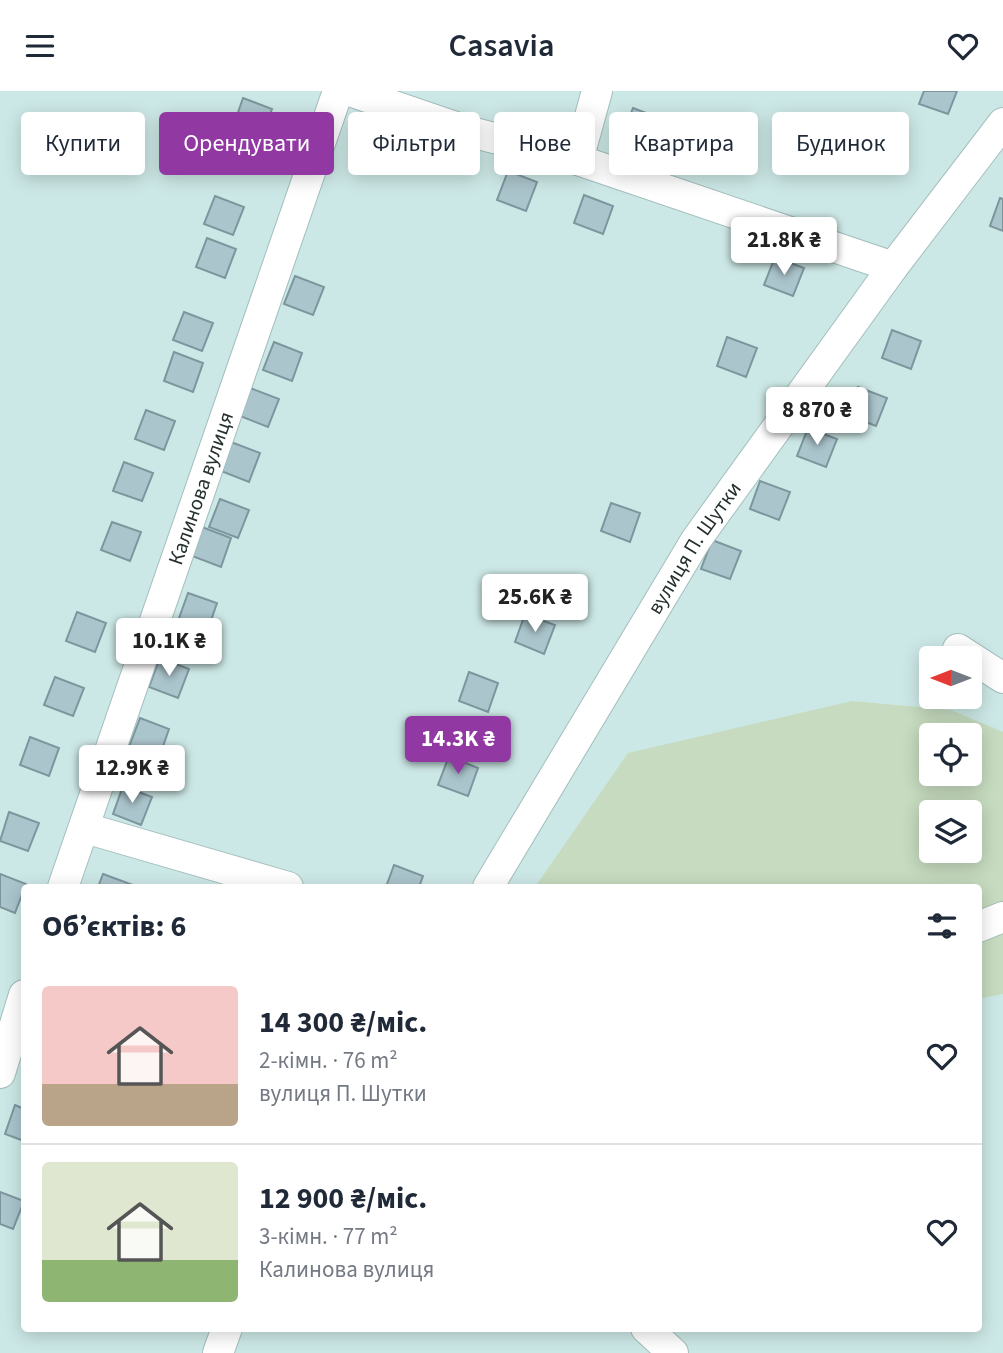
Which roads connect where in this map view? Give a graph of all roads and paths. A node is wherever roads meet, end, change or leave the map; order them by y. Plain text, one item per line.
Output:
1 (338, 91) edge
2 (350, 91) edge
3 (597, 91) edge
4 (591, 112) edge
5 (1003, 123) edge
6 (494, 138) edge
7 (595, 166) edge
8 (893, 267) junction
9 (982, 664) edge
10 (1003, 678) edge
11 (85, 828) junction
12 (64, 884) edge
13 (278, 884) edge
14 (490, 884) edge
15 (1003, 916) edge
16 (982, 925) edge
17 (21, 1005) edge
18 (0, 1073) edge
19 (226, 1332) edge
20 (650, 1332) edge
21 (218, 1353) edge
22 (673, 1353) edge

1 - 11 street, Калинова вулиця
2 - 6 street
3 - 4 street
5 - 8 street, вулиця П. Шутки
7 - 8 street
8 - 14 street, вулиця П. Шутки
9 - 10 street
11 - 12 street, Калинова вулиця
11 - 13 street
15 - 16 street
17 - 18 street
19 - 21 street
20 - 22 street

